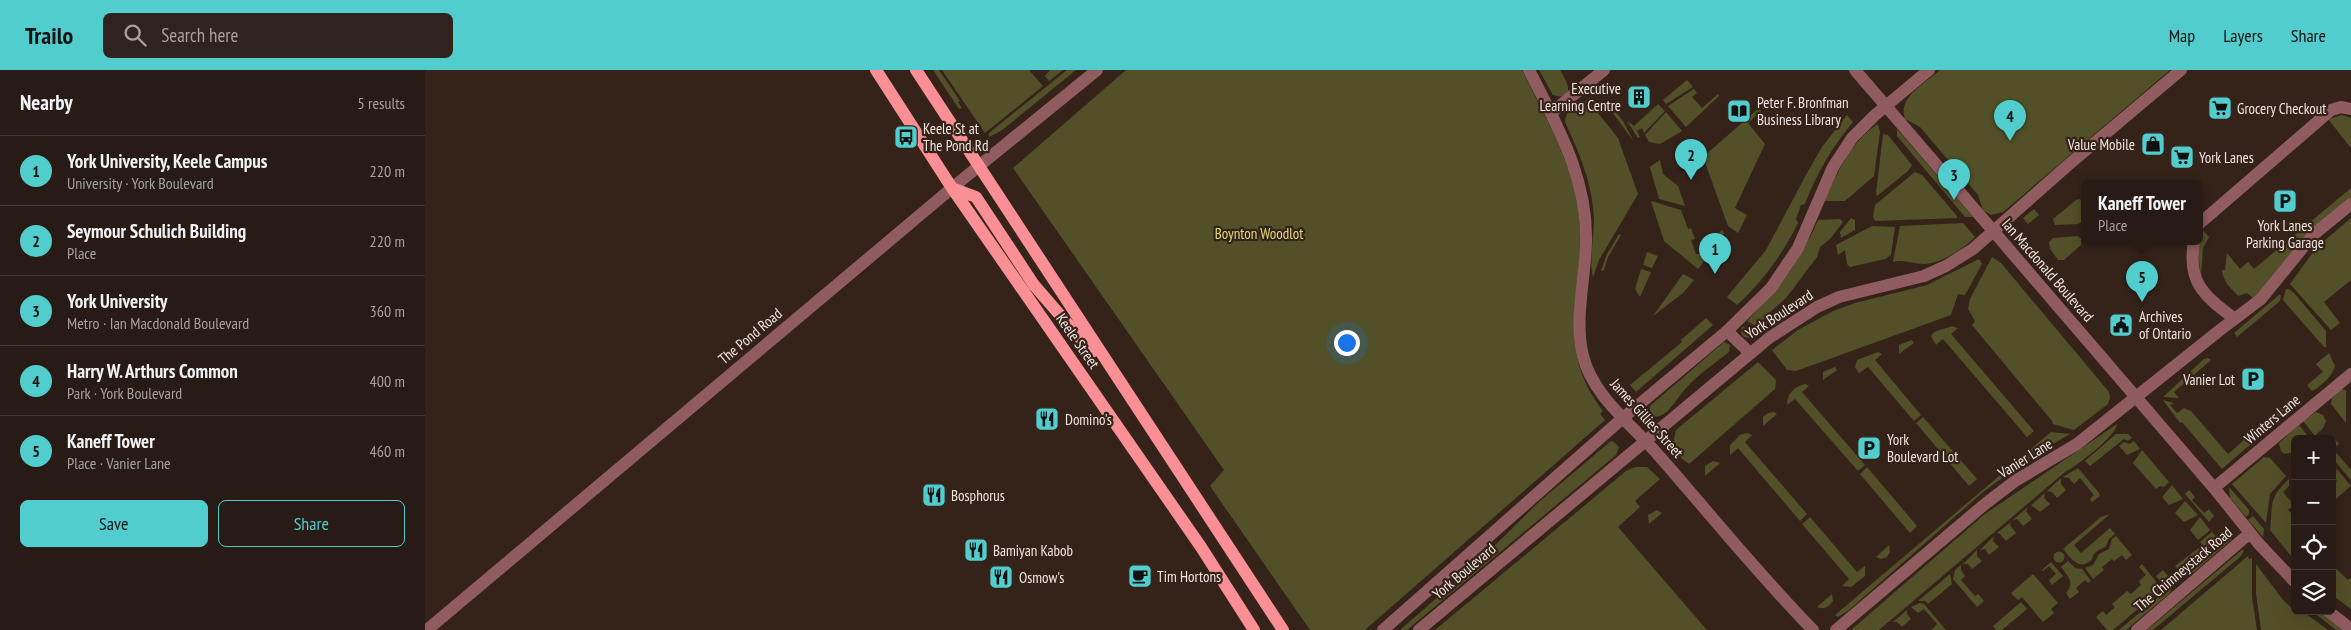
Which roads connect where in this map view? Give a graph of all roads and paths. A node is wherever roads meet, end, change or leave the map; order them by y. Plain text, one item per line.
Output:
1 (875, 70) edge
2 (907, 70) edge
3 (916, 70) edge
4 (1097, 70) edge
5 (1529, 70) edge
6 (1604, 70) edge
7 (1855, 70) edge
8 (1929, 70) edge
9 (2181, 70) edge
10 (1886, 106) junction
11 (2351, 109) edge
12 (1551, 113) junction
13 (978, 167) junction
14 (952, 188) junction
15 (2351, 204) edge
16 (2203, 221) edge
17 (1993, 232) junction
18 (2194, 245) edge
19 (2235, 319) junction
20 (1727, 331) junction
21 (1750, 353) junction
22 (2351, 374) edge
23 (1120, 382) junction
24 (2135, 397) junction
25 (1624, 417) junction
26 (1645, 441) junction
27 (2214, 488) junction
28 (2250, 533) junction
29 (2291, 578) edge
30 (2333, 615) edge
31 (2351, 629) edge
32 (427, 630) edge
33 (1254, 630) edge
34 (1283, 630) edge
35 (1383, 630) edge
36 (1419, 630) edge
37 (1813, 630) edge
38 (1836, 630) edge
39 (2137, 630) edge

1 - 14 main road, Keele Street
2 - 13 main road
3 - 13 main road, Keele Street
4 - 13 street, The Pond Road
5 - 12 street, James Gillies Street
6 - 12 street
7 - 10 street, Ian Macdonald Boulevard
8 - 10 street, York Boulevard
9 - 17 street, York Boulevard
10 - 17 street, Ian Macdonald Boulevard
10 - 20 street, York Boulevard
11 - 16 street
12 - 25 street, James Gillies Street
13 - 14 street, The Pond Road
13 - 23 main road, Keele Street
14 - 23 main road
14 - 32 street, The Pond Road
14 - 33 main road, Keele Street
15 - 19 street, Vanier Lane
17 - 21 street, York Boulevard
17 - 24 street, Ian Macdonald Boulevard
18 - 19 street
19 - 24 street, Vanier Lane
20 - 21 street
20 - 25 street, York Boulevard
21 - 26 street, York Boulevard
22 - 27 street, Winters Lane
23 - 34 main road, Keele Street
24 - 27 street, Ian Macdonald Boulevard
24 - 38 street, Vanier Lane
25 - 26 street, James Gillies Street
25 - 35 street, York Boulevard
26 - 36 street, York Boulevard
26 - 37 street, James Gillies Street
27 - 28 street, Ian Macdonald Boulevard
28 - 29 street, Ian Macdonald Boulevard
28 - 39 street, The Chimneystack Road
30 - 31 street

